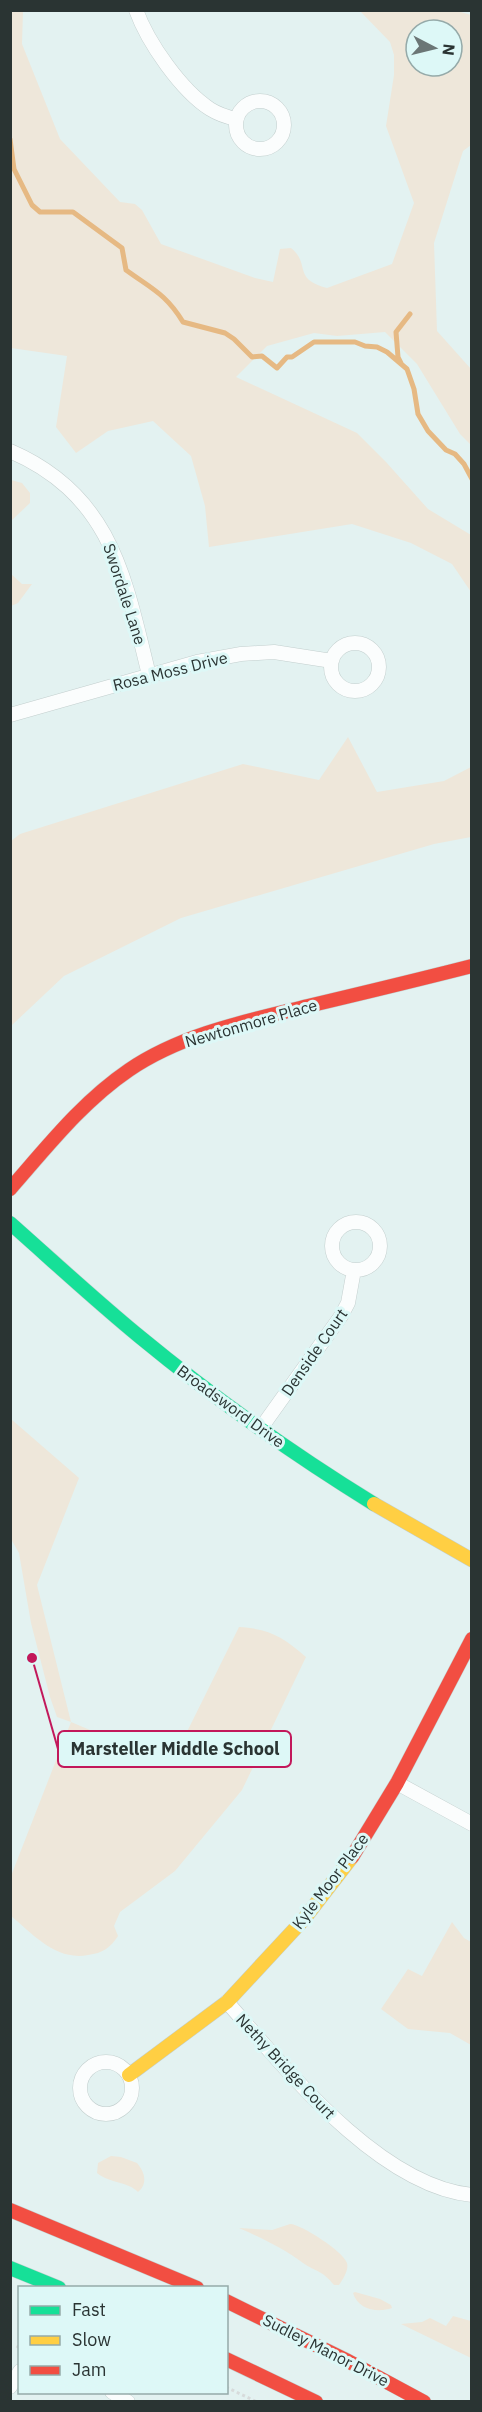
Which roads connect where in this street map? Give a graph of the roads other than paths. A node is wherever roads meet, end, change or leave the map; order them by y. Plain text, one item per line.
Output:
1 (136, 10) edge
2 (236, 119) dead end
3 (10, 451) edge
4 (332, 661) dead end
5 (149, 675) junction
6 (10, 715) edge
7 (471, 966) edge
8 (10, 1189) edge
9 (10, 1223) edge
10 (354, 1270) dead end
11 (261, 1428) junction
12 (471, 1560) edge
13 (471, 1639) edge
14 (397, 1783) junction
15 (471, 1824) edge
16 (227, 2002) junction
17 (129, 2075) dead end
18 (471, 2195) edge
19 (10, 2210) edge
20 (10, 2268) edge
21 (53, 2286) edge
22 (192, 2286) edge
23 (228, 2302) edge
24 (228, 2360) edge
25 (18, 2374) edge
26 (10, 2387) edge
27 (115, 2394) edge
28 (128, 2402) edge
29 (316, 2402) edge
30 (424, 2402) edge

1 - 2 street
3 - 5 street, Swordale Lane
4 - 5 street, Rosa Moss Drive
5 - 6 street, Rosa Moss Drive
7 - 8 street, Newtonmore Place
9 - 11 street, Broadsword Drive
10 - 11 street, Denside Court
11 - 12 street, Broadsword Drive
13 - 14 street, Kyle Moor Place
14 - 15 street
14 - 16 street, Kyle Moor Place
16 - 17 street, Kyle Moor Place
16 - 18 street, Nethy Bridge Court
19 - 22 street
20 - 21 street
23 - 30 street, Sudley Manor Drive
24 - 29 street
25 - 26 street
27 - 28 street

